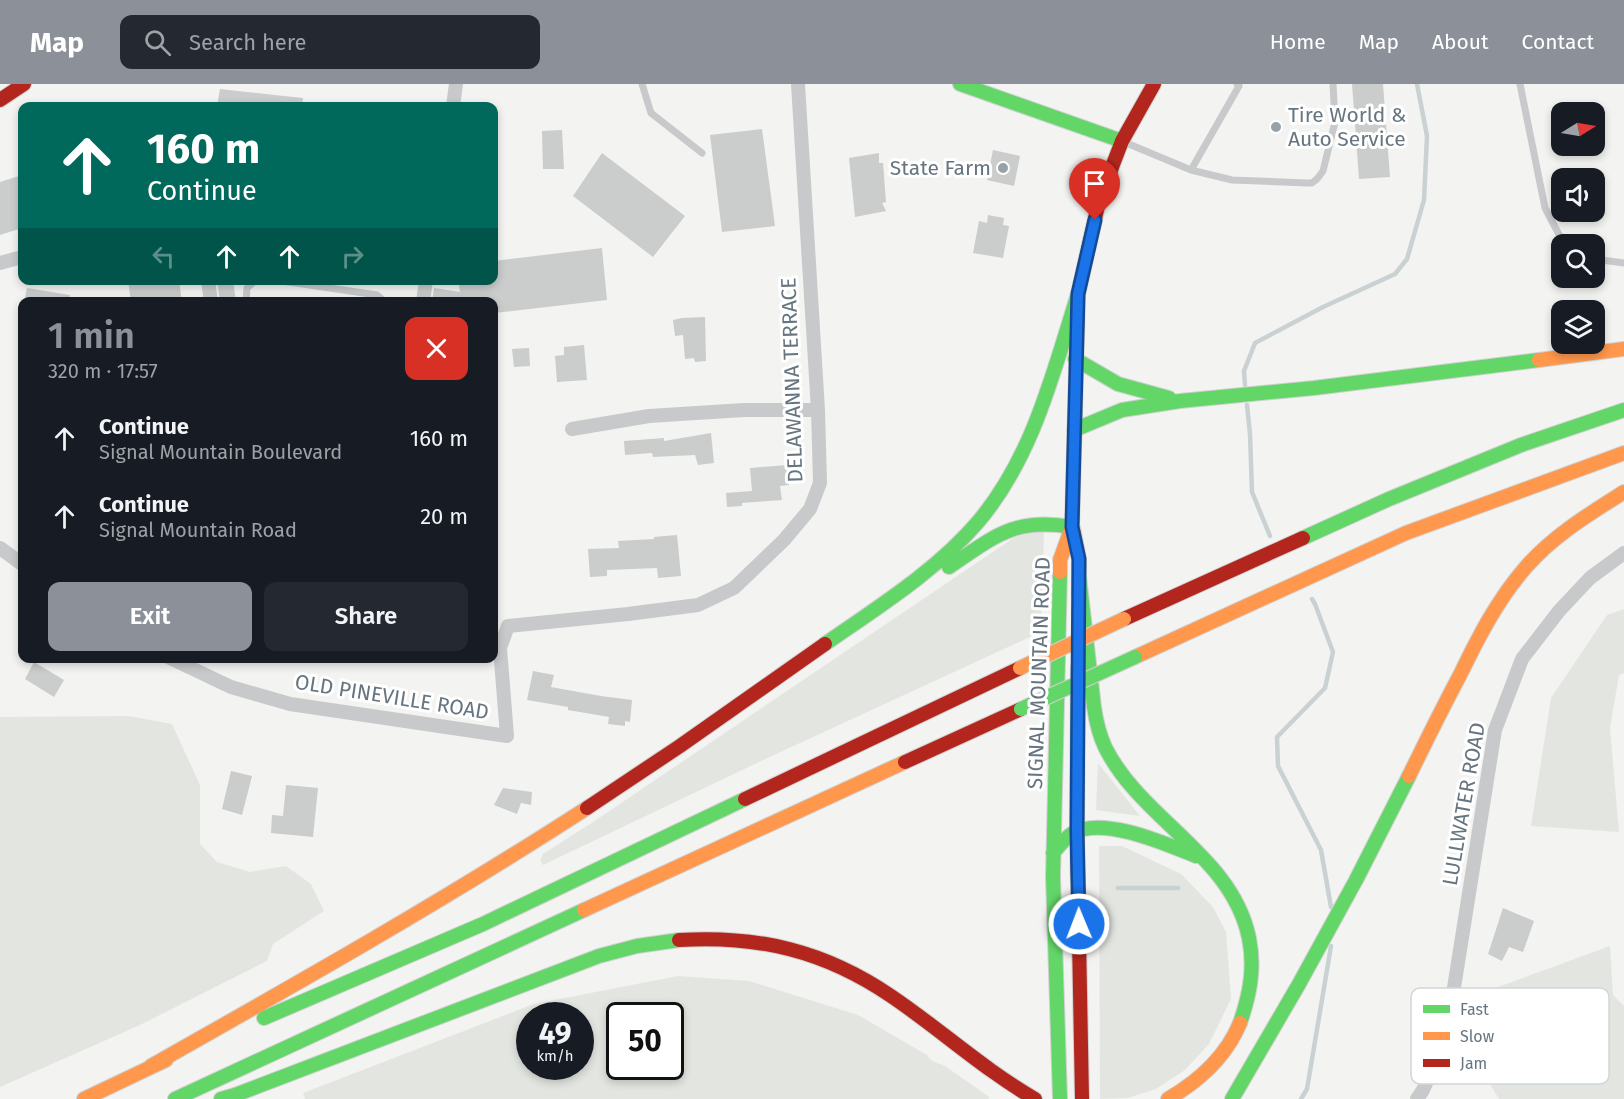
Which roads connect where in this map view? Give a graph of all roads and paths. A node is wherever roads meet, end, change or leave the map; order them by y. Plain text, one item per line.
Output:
1 (24, 84) edge
2 (456, 84) edge
3 (642, 84) edge
4 (798, 84) edge
5 (960, 84) edge
6 (1154, 84) edge
7 (1237, 84) edge
8 (1333, 84) edge
9 (1520, 84) edge
10 (0, 100) edge
11 (454, 102) edge
12 (1122, 141) junction
13 (702, 153) dead end
14 (1191, 170) junction
15 (1559, 234) edge
16 (18, 258) edge
17 (1605, 260) edge
18 (0, 263) edge
19 (1624, 263) edge
20 (309, 285) edge
21 (1078, 294) junction
22 (379, 297) edge
23 (1624, 349) edge
24 (1076, 359) junction
25 (1180, 401) junction
26 (818, 410) junction
27 (1624, 410) edge
28 (572, 429) dead end
29 (1074, 430) junction
30 (1624, 453) edge
31 (1624, 492) edge
32 (1072, 527) junction
33 (0, 548) edge
34 (1624, 554) edge
35 (18, 561) edge
36 (1079, 576) junction
37 (802, 661) junction
38 (181, 663) edge
39 (507, 736) joint
40 (1077, 831) junction
41 (1053, 853) junction
42 (1203, 859) junction
43 (1454, 988) edge
44 (151, 1066) junction
45 (1426, 1084) edge
46 (84, 1099) edge
47 (175, 1099) edge
48 (221, 1099) edge
49 (1035, 1099) edge
50 (1060, 1099) edge
51 (1082, 1099) edge
52 (1168, 1099) edge
53 (1232, 1099) edge
54 (1417, 1099) edge

1 - 10 main road
2 - 11 street
3 - 13 lane
4 - 26 street, DELAWANNA TERRACE
5 - 12 main road
6 - 12 main road, SIGNAL MOUNTAIN ROAD
7 - 14 lane
8 - 14 lane
9 - 15 lane
12 - 14 lane
12 - 21 main road, SIGNAL MOUNTAIN ROAD
16 - 18 street
17 - 19 lane
20 - 22 lane
21 - 24 main road, SIGNAL MOUNTAIN ROAD
21 - 37 main road
23 - 25 main road
24 - 25 main road
24 - 29 main road, SIGNAL MOUNTAIN ROAD
25 - 29 main road
26 - 28 street
26 - 39 street, DELAWANNA TERRACE
27 - 44 main road, bridge
29 - 32 main road, SIGNAL MOUNTAIN ROAD
30 - 47 main road, bridge
31 - 53 main road
32 - 36 main road
32 - 37 main road
32 - 41 main road, SIGNAL MOUNTAIN ROAD
33 - 35 street
34 - 43 street, LULLWATER ROAD
36 - 40 main road, SIGNAL MOUNTAIN ROAD
36 - 42 main road
37 - 44 main road
38 - 39 street, OLD PINEVILLE ROAD
40 - 41 main road
40 - 42 main road
40 - 51 main road, SIGNAL MOUNTAIN ROAD
41 - 50 main road, SIGNAL MOUNTAIN ROAD
42 - 52 main road
44 - 46 main road
45 - 54 street, LULLWATER ROAD
48 - 49 main road

